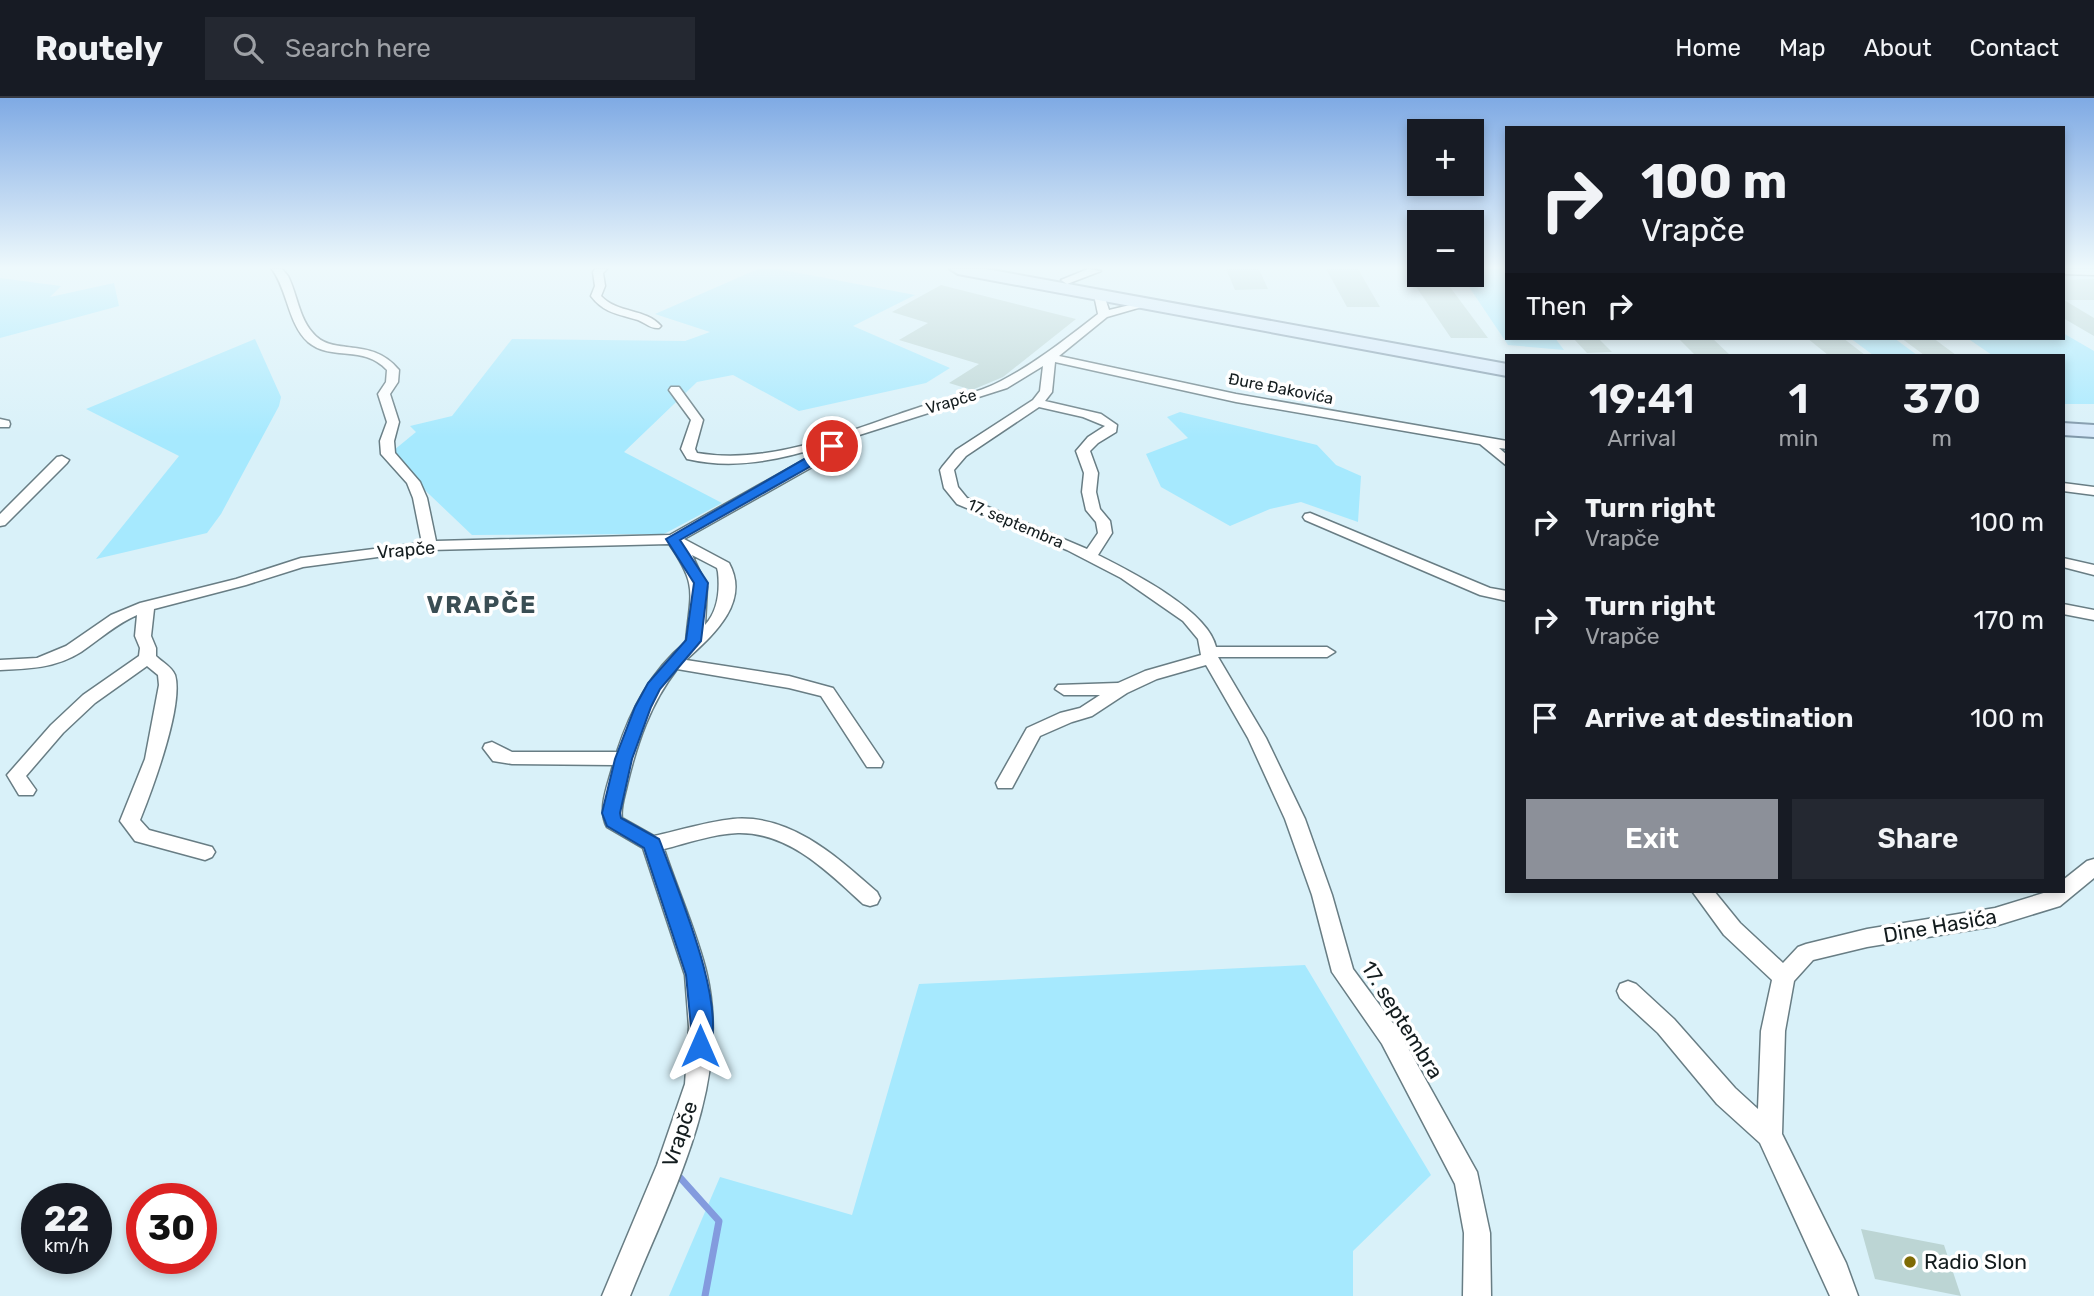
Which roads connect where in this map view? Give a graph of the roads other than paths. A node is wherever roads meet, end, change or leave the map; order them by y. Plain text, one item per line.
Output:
1 (305, 325) edge
2 (1090, 325) edge
3 (1260, 325) edge
4 (1322, 325) edge
5 (1050, 357) junction
6 (1505, 362) edge
7 (1505, 370) edge
8 (675, 390) dead end
9 (1037, 403) junction
10 (2065, 416) edge
11 (2094, 417) edge
12 (2065, 429) edge
13 (2094, 430) edge
14 (848, 434) junction
15 (1485, 442) junction
16 (1505, 445) edge
17 (1505, 459) edge
18 (62, 460) dead end
19 (2065, 487) edge
20 (2094, 491) edge
21 (1310, 517) dead end
22 (0, 522) edge
23 (673, 539) junction
24 (430, 547) junction
25 (1089, 556) junction
26 (2065, 563) edge
27 (2094, 570) edge
28 (1505, 596) edge
29 (146, 606) junction
30 (2065, 609) edge
31 (2094, 615) edge
32 (694, 641) junction
33 (1327, 652) dead end
34 (1210, 655) junction
35 (147, 659) junction
36 (673, 663) junction
37 (0, 665) edge
38 (1064, 689) dead end
39 (1121, 689) junction
40 (492, 748) dead end
41 (624, 759) junction
42 (874, 762) dead end
43 (1005, 783) dead end
44 (26, 790) dead end
45 (652, 844) junction
46 (205, 852) dead end
47 (2094, 867) edge
48 (2065, 890) edge
49 (1704, 893) edge
50 (2062, 893) edge
51 (870, 898) dead end
52 (1784, 977) junction
53 (1628, 991) dead end
54 (1769, 1135) junction
55 (617, 1296) edge
56 (1477, 1296) edge
57 (1844, 1296) edge

1 - 24 street
2 - 5 street
3 - 7 main road
4 - 6 main road
5 - 9 street
5 - 14 street, Vrapče
5 - 15 street, Đure Đakovića
8 - 14 street, Vrapče
9 - 25 street
9 - 25 street, 17. septembra
10 - 11 main road
12 - 13 main road
14 - 23 street, Vrapče
15 - 16 street, Đure Đakovića
15 - 17 street
18 - 22 street
19 - 20 street
21 - 28 street
23 - 24 street, Vrapče
23 - 32 street
23 - 32 street, Vrapče
24 - 29 street, Vrapče
25 - 34 street, 17. septembra
26 - 27 street
29 - 35 street
29 - 37 street, Vrapče
30 - 31 street
32 - 36 street, Vrapče
33 - 34 street
34 - 39 street
34 - 56 street, 17. septembra
35 - 44 street
35 - 46 street
36 - 41 street, Vrapče
36 - 42 street
38 - 39 street
39 - 43 street
40 - 41 street
41 - 45 street, Vrapče
45 - 51 street
45 - 55 street, Vrapče
47 - 48 street, Dine Hasića
49 - 52 street
50 - 52 street, Dine Hasića
52 - 54 street
53 - 54 street
54 - 57 street

